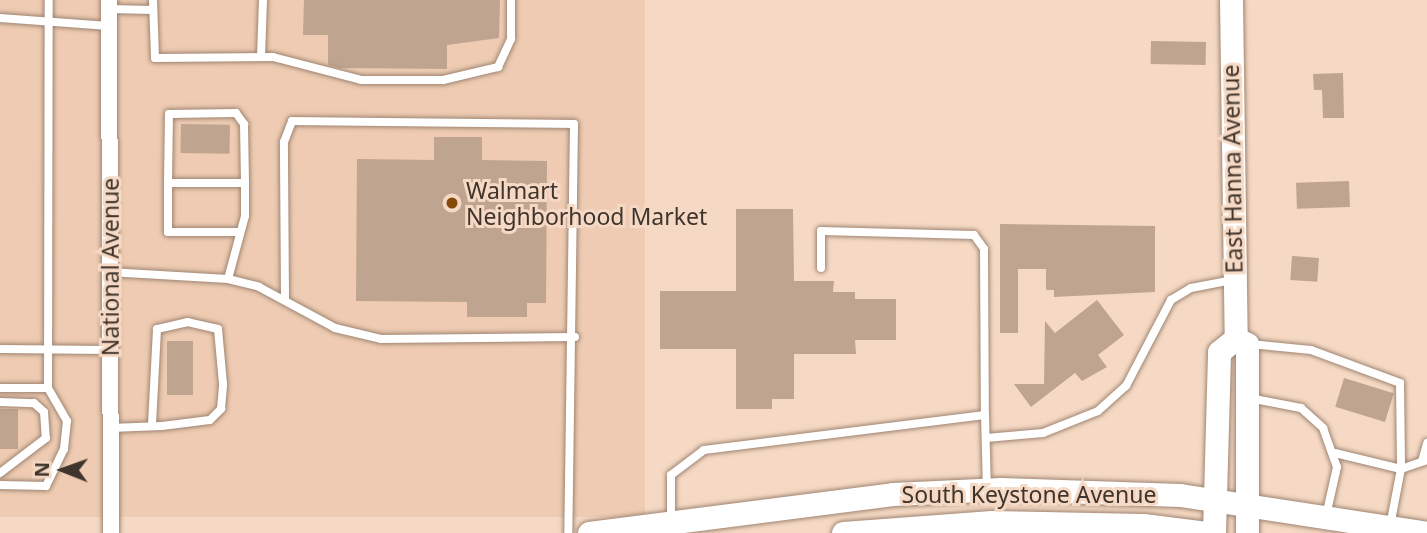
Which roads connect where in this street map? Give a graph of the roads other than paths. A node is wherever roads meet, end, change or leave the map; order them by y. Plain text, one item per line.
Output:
1 (49, 0) edge
2 (153, 0) edge
3 (263, 0) edge
4 (511, 0) edge
5 (1231, 0) edge
6 (153, 10) junction
7 (109, 12) edge
8 (0, 18) edge
9 (49, 24) junction
10 (261, 57) junction
11 (168, 183) junction
12 (245, 183) junction
13 (240, 232) junction
14 (821, 268) dead end
15 (109, 272) junction
16 (228, 279) junction
17 (1233, 280) junction
18 (285, 299) junction
19 (575, 337) junction
20 (1241, 341) junction
21 (0, 349) edge
22 (49, 349) junction
23 (110, 350) junction
24 (0, 388) edge
25 (48, 388) junction
26 (1248, 398) junction
27 (0, 402) edge
28 (985, 415) junction
29 (152, 426) junction
30 (110, 428) junction
31 (986, 438) junction
32 (1427, 443) edge
33 (1335, 453) junction
34 (1425, 460) edge
35 (1401, 469) junction
36 (0, 473) edge
37 (0, 485) edge
38 (987, 490) junction
39 (1215, 499) junction
40 (1249, 504) junction
41 (1326, 516) junction
42 (1390, 526) junction
43 (992, 527) edge
44 (672, 528) edge
45 (1054, 528) edge
46 (1130, 529) edge
47 (111, 533) edge
48 (568, 533) edge
49 (589, 533) edge
50 (843, 533) edge
51 (1206, 533) edge
52 (1214, 533) edge
53 (1247, 533) edge
54 (1427, 533) edge

1 - 9 lane
2 - 6 lane
3 - 10 lane
4 - 10 lane
5 - 17 main road, East Hanna Avenue
6 - 7 lane
6 - 10 lane
7 - 9 lane
7 - 15 street, National Avenue
8 - 9 lane
9 - 22 lane
11 - 12 lane
11 - 12 lane
11 - 13 lane
12 - 13 lane
13 - 16 lane
14 - 28 lane
15 - 16 lane
15 - 23 street, National Avenue
16 - 18 lane
17 - 20 main road, East Hanna Avenue
17 - 31 lane
18 - 19 lane
18 - 19 lane
19 - 48 lane
20 - 26 main road, East Hanna Avenue
20 - 35 lane
20 - 39 main road
21 - 22 lane
22 - 23 lane
22 - 25 lane
23 - 30 street, National Avenue
24 - 25 lane
25 - 37 lane
26 - 33 lane
26 - 40 main road, East Hanna Avenue
27 - 36 lane
28 - 31 lane
28 - 44 lane
29 - 29 lane
29 - 30 lane
30 - 47 street, National Avenue
31 - 38 lane
32 - 34 lane
33 - 35 lane
33 - 41 lane
34 - 35 lane
35 - 42 lane
38 - 39 main road, South Keystone Avenue
38 - 44 main road, South Keystone Avenue
39 - 40 main road, South Keystone Avenue
39 - 52 main road
40 - 41 main road, South Keystone Avenue
40 - 53 main road, East Hanna Avenue
41 - 42 main road, South Keystone Avenue
42 - 54 main road, South Keystone Avenue
43 - 45 main road, South Keystone Avenue
43 - 50 main road, South Keystone Avenue
44 - 49 main road, South Keystone Avenue
45 - 46 main road, South Keystone Avenue
46 - 51 main road, South Keystone Avenue

